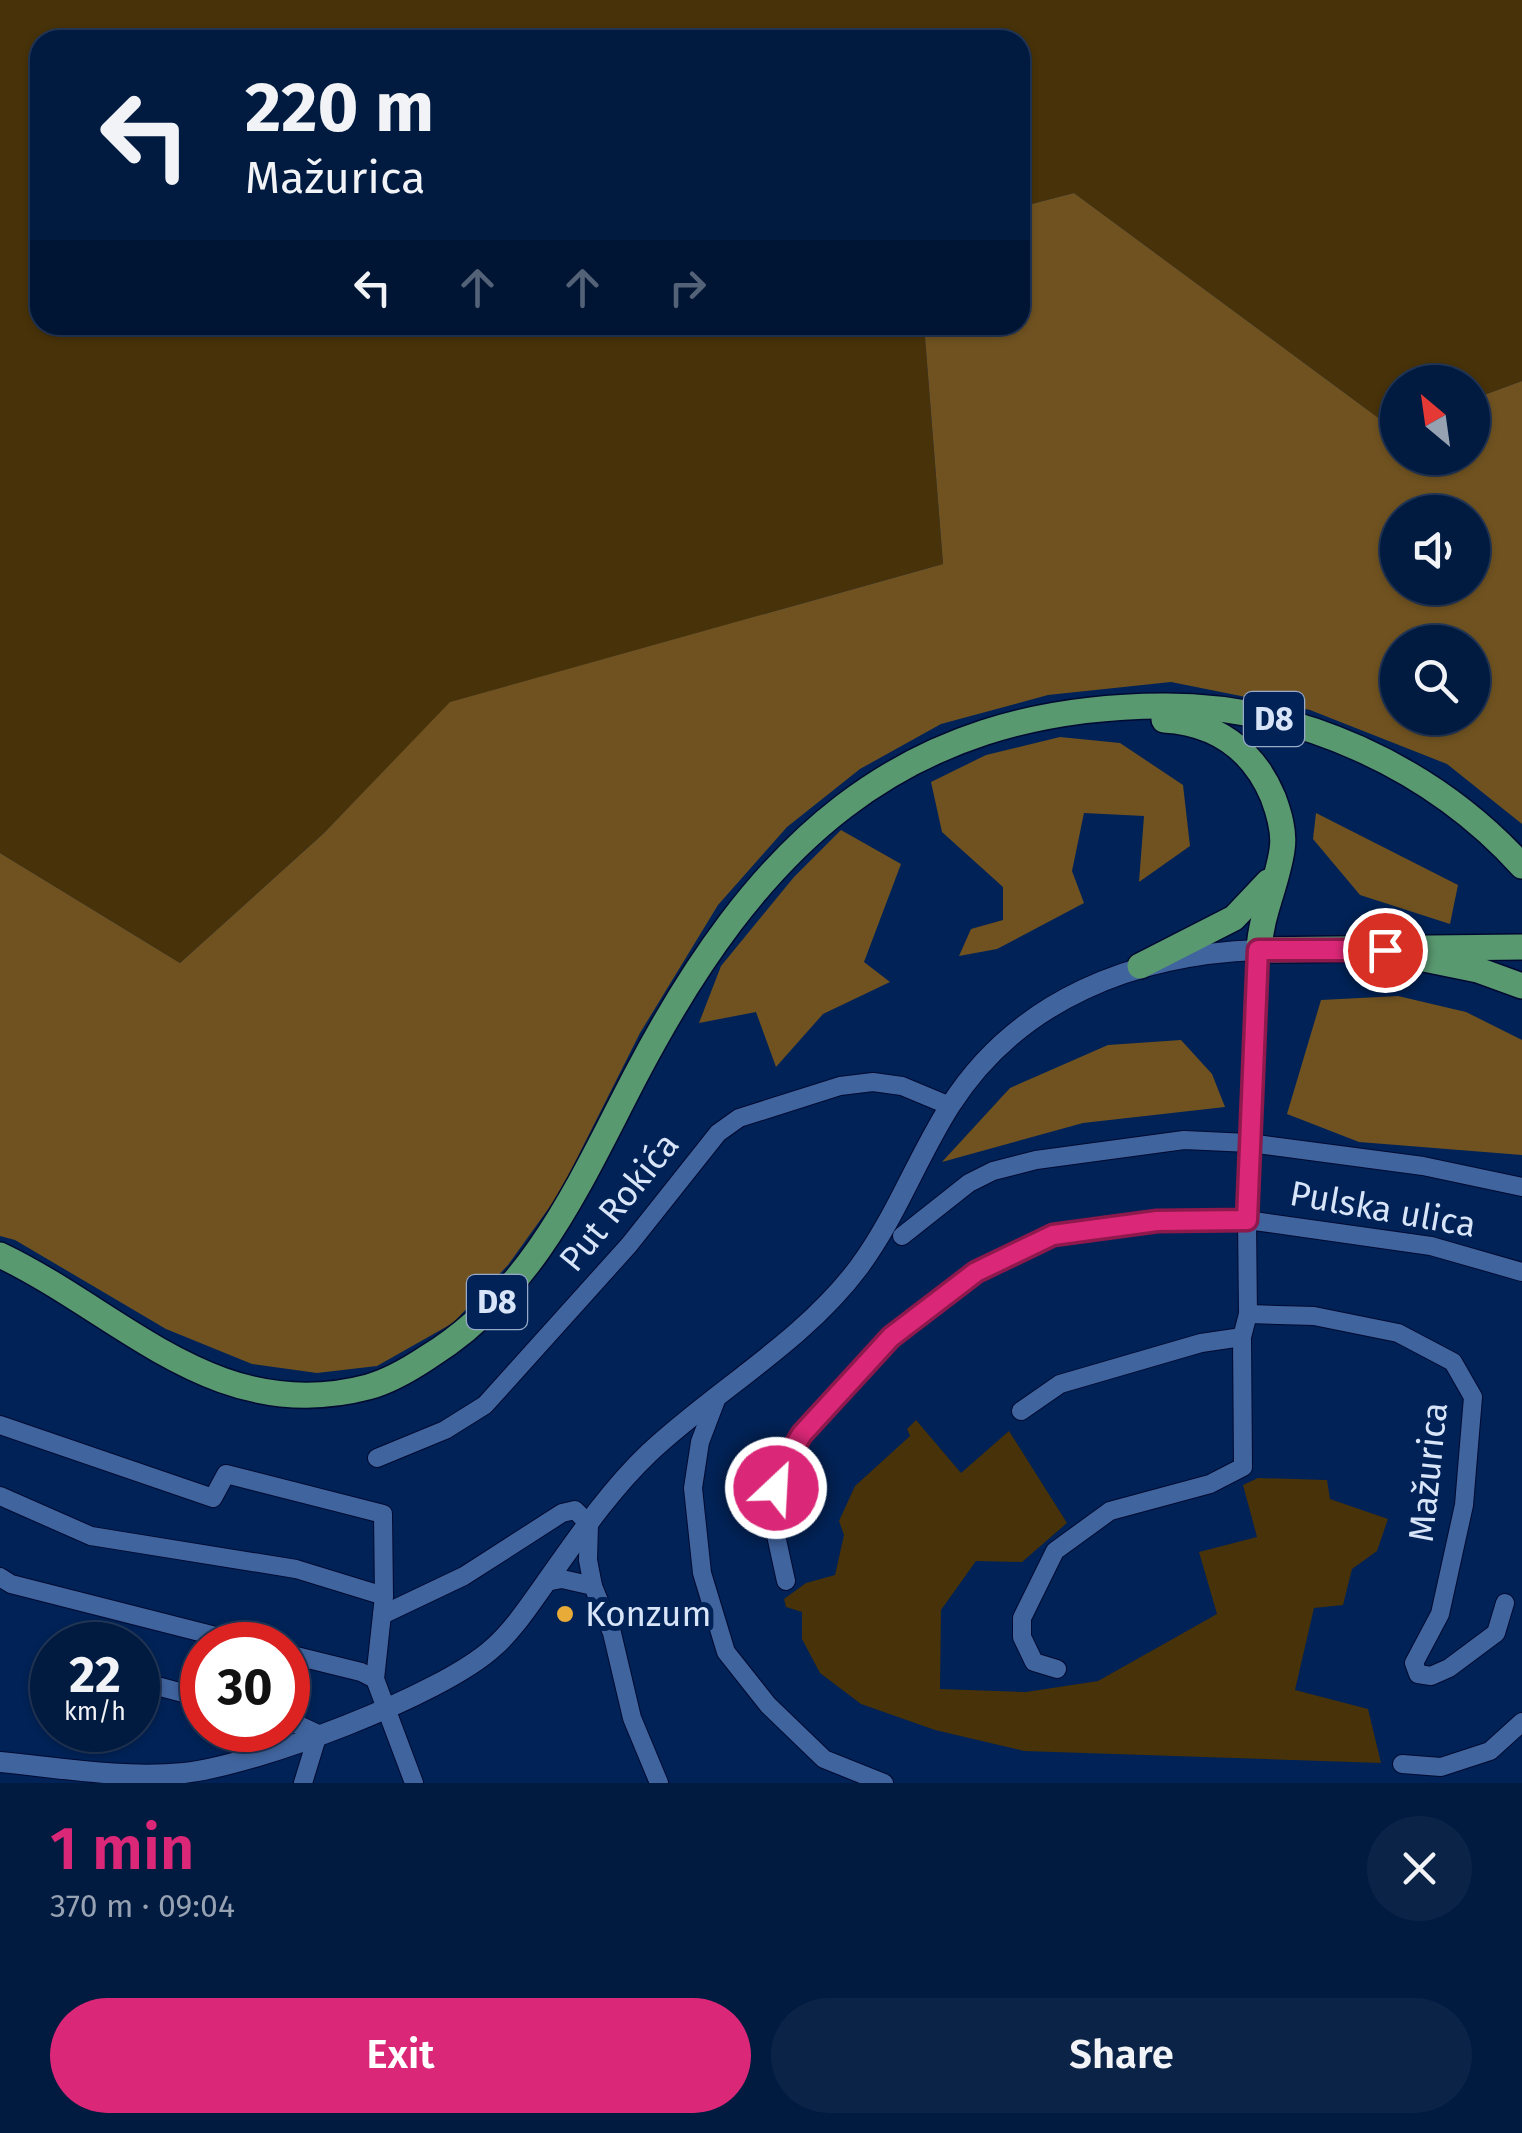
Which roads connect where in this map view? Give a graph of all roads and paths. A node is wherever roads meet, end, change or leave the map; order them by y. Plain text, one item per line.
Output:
1 (1122, 706) junction
2 (1522, 866) edge
3 (1278, 870) junction
4 (1522, 947) edge
5 (1258, 950) junction
6 (1385, 950) junction
7 (1140, 966) junction
8 (1522, 986) edge
9 (950, 1106) junction
10 (1249, 1143) junction
11 (1522, 1187) edge
12 (1247, 1220) junction
13 (902, 1236) dead end
14 (0, 1255) edge
15 (1522, 1272) edge
16 (1248, 1314) junction
17 (1242, 1337) junction
18 (716, 1400) junction
19 (1022, 1411) dead end
20 (0, 1425) edge
21 (377, 1458) dead end
22 (0, 1496) edge
23 (589, 1524) junction
24 (0, 1577) edge
25 (786, 1581) dead end
26 (546, 1582) junction
27 (593, 1586) junction
28 (384, 1596) junction
29 (1505, 1603) dead end
30 (382, 1615) junction
31 (180, 1627) edge
32 (310, 1659) edge
33 (1057, 1668) dead end
34 (374, 1679) junction
35 (386, 1707) junction
36 (1522, 1722) edge
37 (310, 1730) edge
38 (318, 1734) junction
39 (0, 1762) edge
40 (1402, 1764) dead end
41 (304, 1783) edge
42 (414, 1783) edge
43 (658, 1783) edge
44 (884, 1783) edge

1 - 2 main road, D8
1 - 3 main road
1 - 14 main road, D8
3 - 5 main road
3 - 7 main road
4 - 6 main road
5 - 6 main road
5 - 7 street
5 - 10 street
6 - 8 main road
7 - 9 street
9 - 18 street
9 - 21 street, Put Rokića
10 - 11 street
10 - 12 street
10 - 13 street
12 - 15 street, Pulska ulica
12 - 16 street
12 - 25 street, Pulska ulica
16 - 17 street
16 - 29 street, Mažurica
17 - 19 street
17 - 33 street
18 - 23 street
18 - 44 street
20 - 28 street
22 - 28 street
23 - 26 street
23 - 27 street
23 - 30 street
24 - 31 street
26 - 27 street
26 - 35 street
27 - 43 street
28 - 30 street
30 - 34 street
32 - 34 street
34 - 35 street
35 - 38 street
35 - 42 street
36 - 40 street
37 - 38 street
38 - 39 street
38 - 41 street

